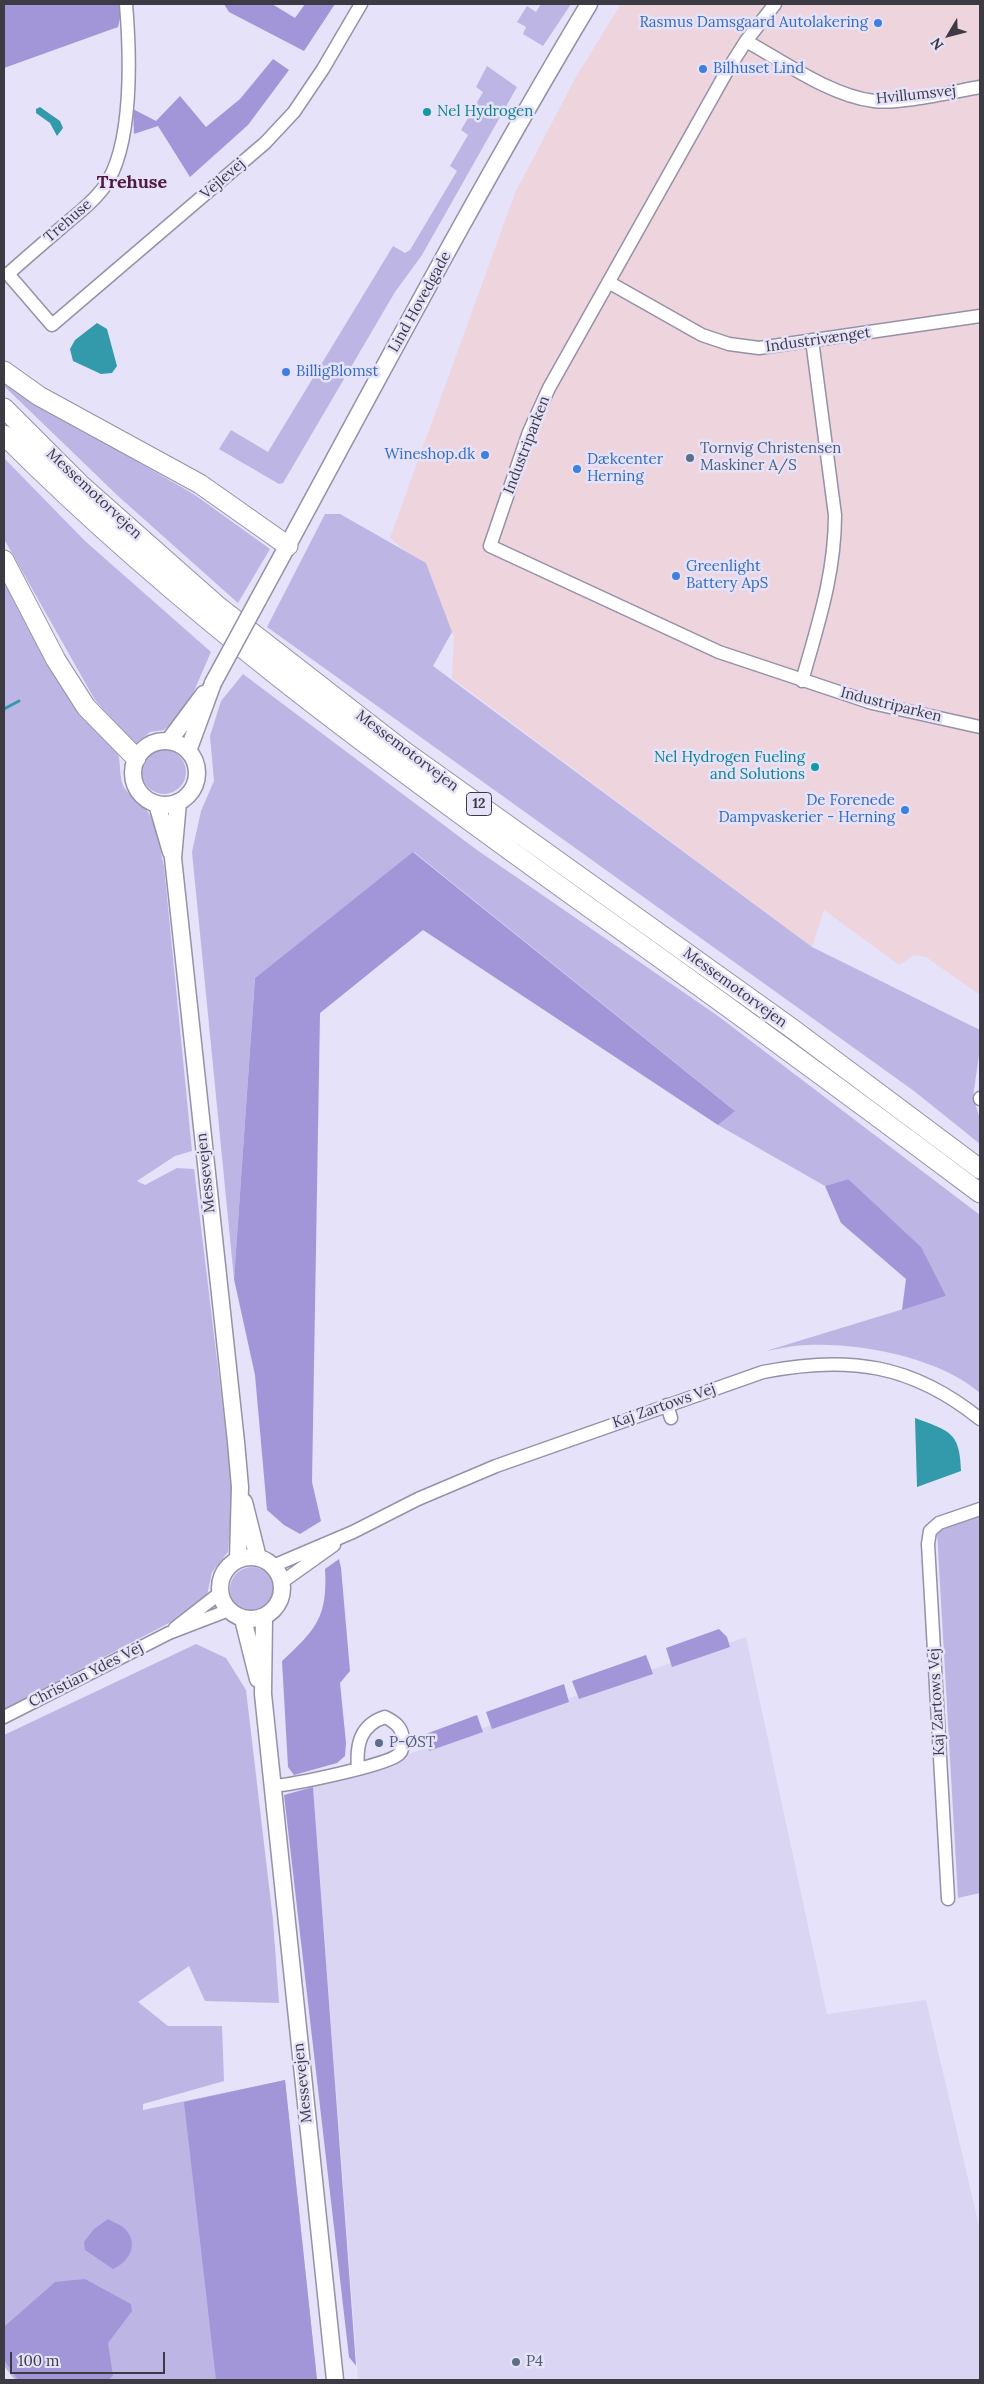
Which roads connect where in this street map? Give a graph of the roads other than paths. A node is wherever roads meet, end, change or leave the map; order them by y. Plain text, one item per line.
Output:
1 (126, 4) edge
2 (361, 4) edge
3 (589, 4) edge
4 (775, 4) edge
5 (746, 41) junction
6 (980, 87) edge
7 (610, 283) junction
8 (980, 316) edge
9 (52, 325) joint
10 (812, 340) junction
11 (4, 371) edge
12 (4, 408) edge
13 (4, 435) edge
14 (288, 546) junction
15 (4, 560) edge
16 (802, 681) junction
17 (213, 683) junction
18 (980, 727) edge
19 (169, 741) junction
20 (188, 751) junction
21 (136, 758) junction
22 (178, 802) junction
23 (157, 804) junction
24 (173, 858) junction
25 (980, 1170) edge
26 (980, 1193) edge
27 (667, 1405) junction
28 (672, 1418) dead end
29 (980, 1419) edge
30 (240, 1487) junction
31 (980, 1509) edge
32 (353, 1532) junction
33 (258, 1558) junction
34 (238, 1559) junction
35 (273, 1566) junction
36 (282, 1582) junction
37 (220, 1593) junction
38 (229, 1610) junction
39 (264, 1617) junction
40 (244, 1619) junction
41 (169, 1633) junction
42 (262, 1694) junction
43 (4, 1717) edge
44 (358, 1768) dead end
45 (272, 1786) junction
46 (948, 1899) dead end
47 (335, 2380) edge

1 - 9 street, Trehuse
2 - 9 street, Vejlevej
3 - 14 main road, Lind Hovedgade
4 - 5 street, Industriparken
5 - 6 street, Hvillumsvej
5 - 7 street, Industriparken
7 - 10 street, Industrivænget
7 - 16 street, Industriparken
8 - 10 street, Industrivænget
10 - 16 street
11 - 14 highway
12 - 25 highway, Messemotorvejen / 12
13 - 26 highway, Messemotorvejen / 12
14 - 17 main road, Lind Hovedgade, bridge
15 - 21 highway
16 - 18 street, Industriparken
17 - 19 main road, Lind Hovedgade
17 - 20 main road, Lind Hovedgade
19 - 20 main road
19 - 21 main road
20 - 22 main road
21 - 23 main road
22 - 23 main road
22 - 24 main road, Messevejen
23 - 24 main road, Messevejen
24 - 30 main road, Messevejen
27 - 28 street
27 - 29 street, Kaj Zartows Vej
27 - 32 street, Kaj Zartows Vej
30 - 33 main road, Messevejen
30 - 34 main road, Messevejen
31 - 46 street, Kaj Zartows Vej
32 - 35 street, Kaj Zartows Vej
32 - 36 street, Kaj Zartows Vej
33 - 34 main road
33 - 35 main road
34 - 37 main road
35 - 36 main road
36 - 39 main road
37 - 38 main road
37 - 41 street, Christian Ydes Vej
38 - 40 main road
38 - 41 street, Christian Ydes Vej
39 - 40 main road
39 - 42 main road, Messevejen
40 - 42 main road, Messevejen
41 - 43 street, Christian Ydes Vej
42 - 45 main road, Messevejen
44 - 45 street
45 - 47 main road, Messevejen

